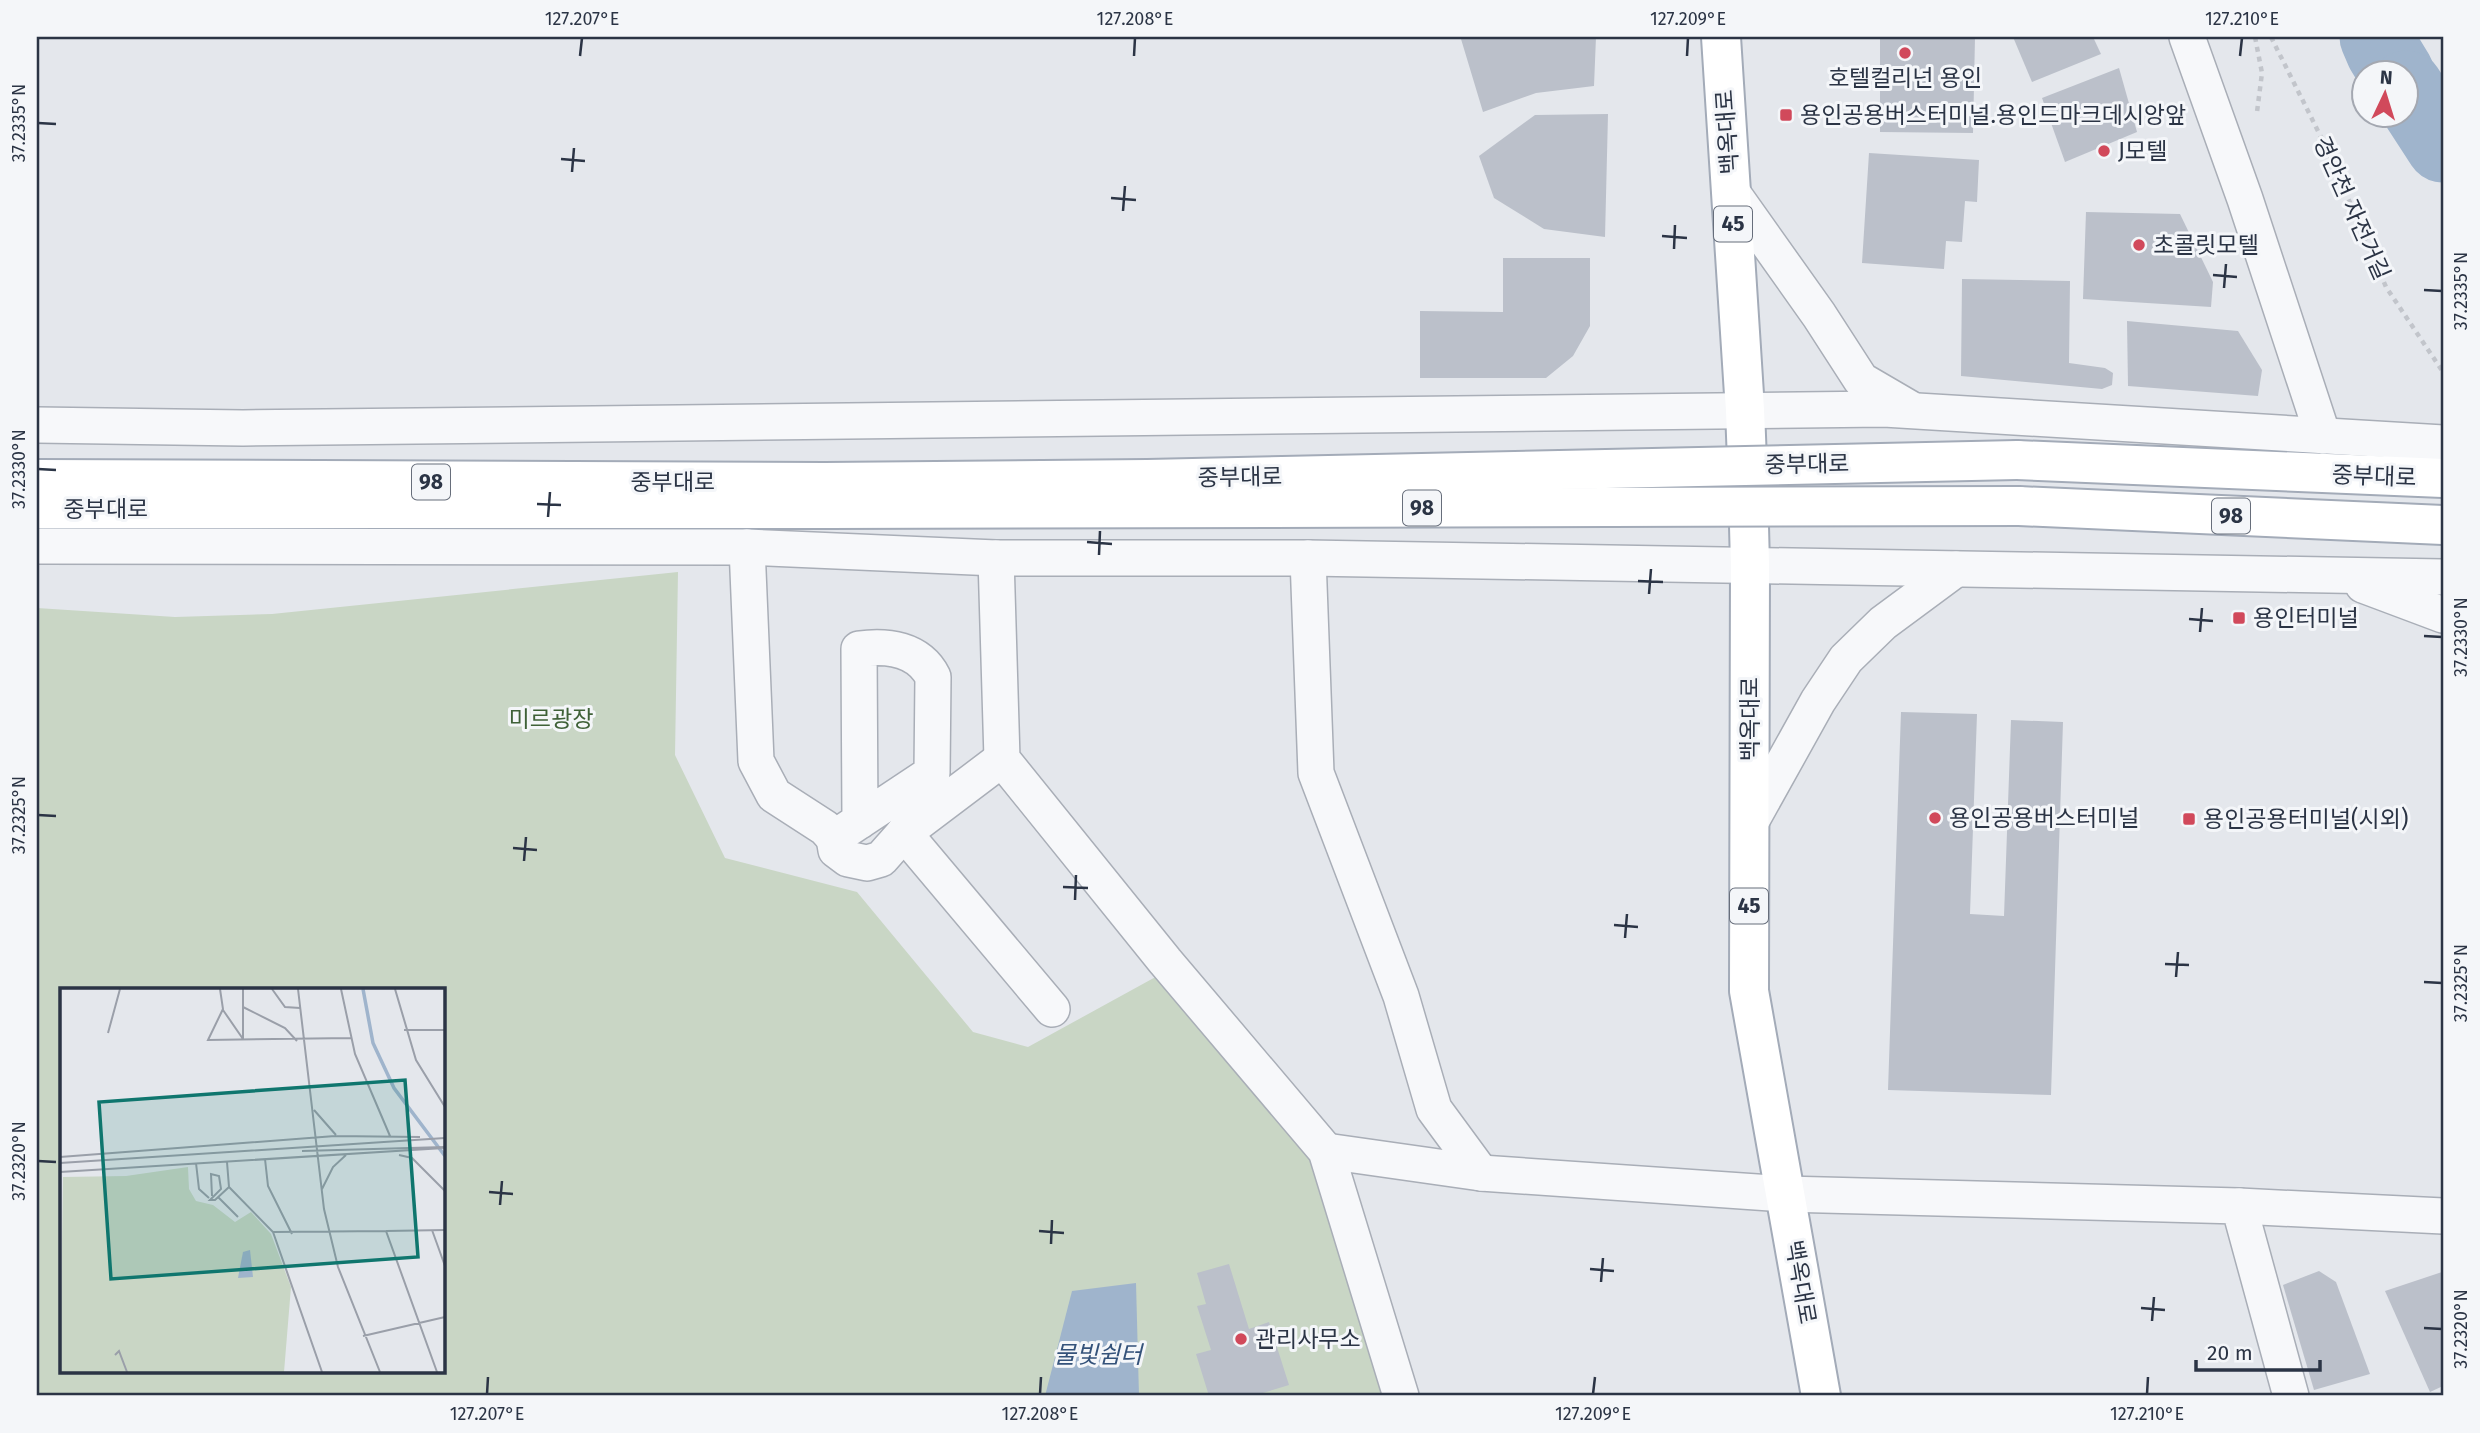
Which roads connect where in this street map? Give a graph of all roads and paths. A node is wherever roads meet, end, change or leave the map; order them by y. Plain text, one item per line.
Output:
1 (1721, 37) edge
2 (2188, 37) edge
3 (2271, 37) edge
4 (1731, 191) junction
5 (2443, 372) edge
6 (1745, 410) junction
7 (1915, 411) junction
8 (37, 425) edge
9 (2323, 436) junction
10 (2443, 443) edge
11 (2432, 478) edge
12 (37, 479) edge
13 (825, 495) junction
14 (37, 509) edge
15 (2443, 525) edge
16 (37, 546) edge
17 (747, 548) junction
18 (996, 558) junction
19 (1308, 558) junction
20 (1750, 565) junction
21 (1956, 569) junction
22 (2337, 576) junction
23 (2443, 577) edge
24 (2443, 615) edge
25 (1002, 759) junction
26 (1749, 825) junction
27 (847, 830) junction
28 (904, 833) junction
29 (1052, 1009) dead end
30 (1325, 1151) junction
31 (1481, 1172) junction
32 (1785, 1194) junction
33 (2239, 1206) junction
34 (2443, 1216) edge
35 (1401, 1396) edge
36 (1821, 1396) edge
37 (2291, 1396) edge

1 - 4 main road, 백옥대로 / 45
2 - 9 street, 중부대로
3 - 5 path, 경안천 자전거길
4 - 6 main road, 백옥대로 / 45
4 - 7 street
6 - 7 street
6 - 8 street
6 - 20 main road, 백옥대로 / 45
7 - 9 street
9 - 10 street
11 - 13 main road, 중부대로 / 98, bridge
12 - 13 main road, 중부대로 / 98
13 - 14 main road, 중부대로 / 98
13 - 15 main road, 중부대로 / 98, bridge
16 - 17 street
17 - 18 street
17 - 27 street
18 - 19 street
18 - 25 street
19 - 20 street
19 - 31 street
20 - 21 street
20 - 26 main road, 백옥대로 / 45
21 - 22 street
21 - 26 street
22 - 23 street
22 - 24 street
25 - 28 street
25 - 30 street
26 - 32 main road, 백옥대로 / 45
27 - 27 street
27 - 28 street
28 - 29 street
30 - 31 street
30 - 35 street
31 - 32 street
32 - 33 street
32 - 36 main road, 백옥대로 / 45
33 - 34 street
33 - 37 street

